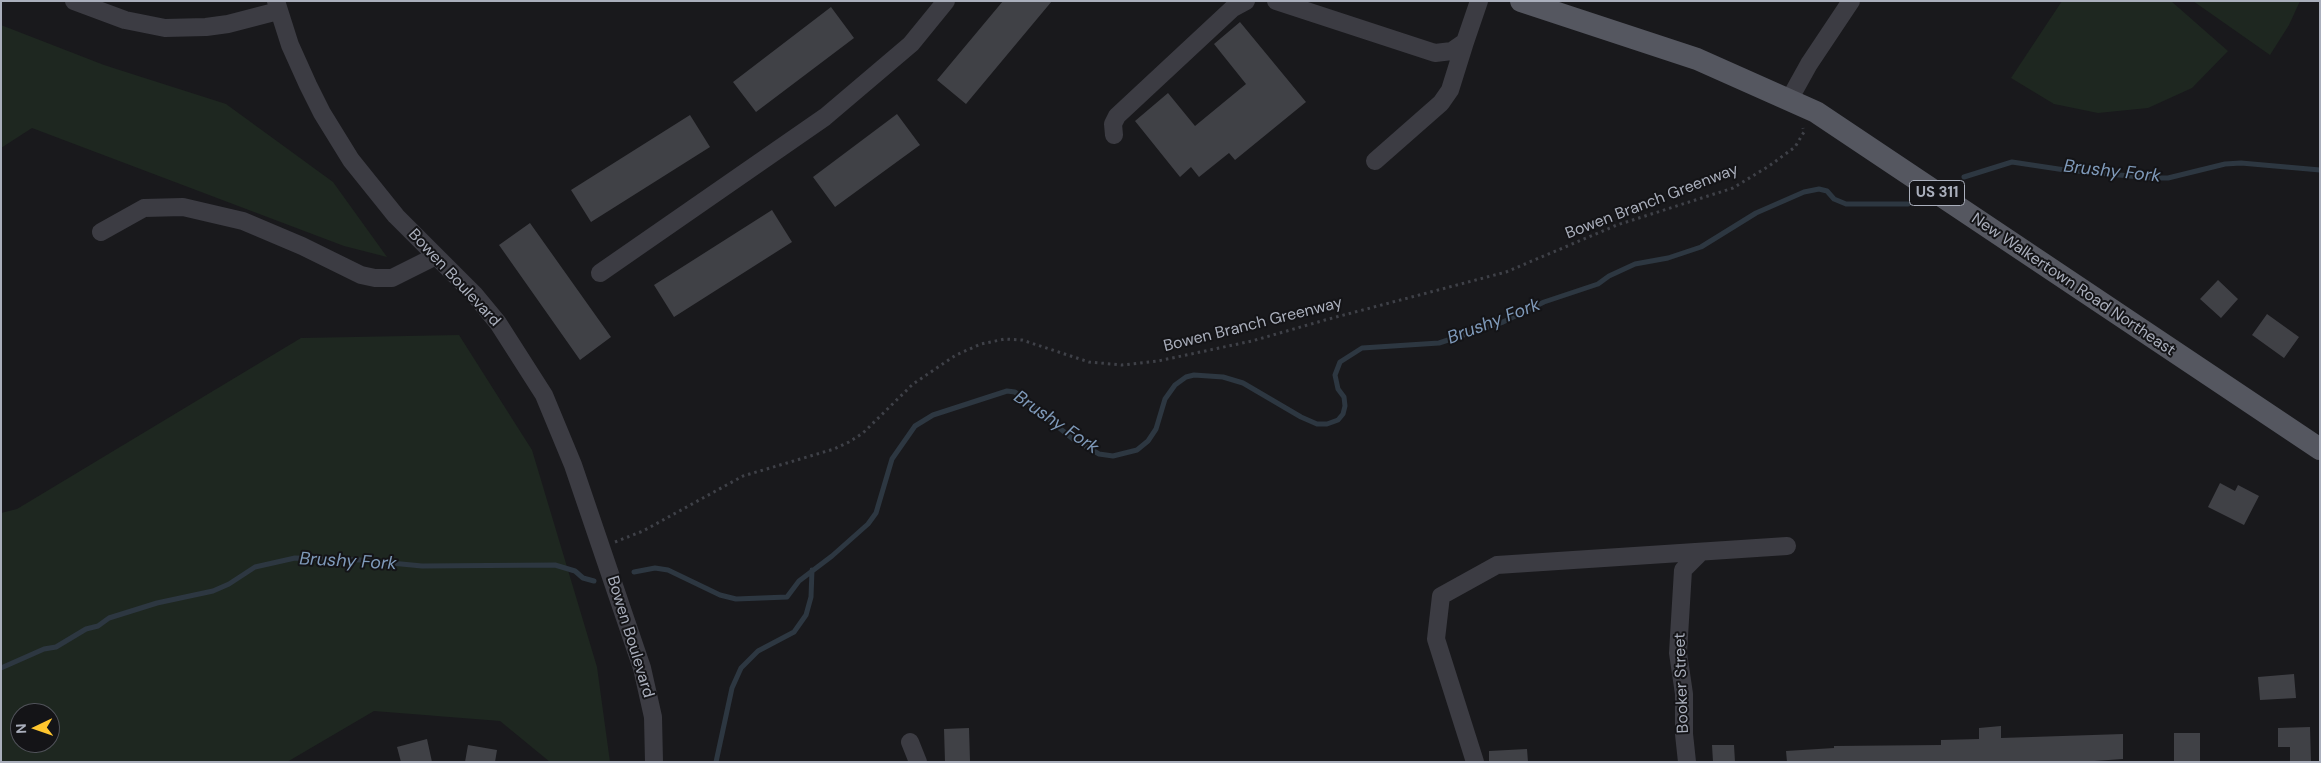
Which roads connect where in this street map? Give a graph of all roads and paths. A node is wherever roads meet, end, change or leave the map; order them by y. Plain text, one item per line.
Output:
1 (74, 1) edge
2 (946, 1) edge
3 (1246, 1) edge
4 (1276, 1) edge
5 (1479, 1) edge
6 (1521, 1) edge
7 (1851, 1) edge
8 (277, 6) edge
9 (1465, 42) junction
10 (1790, 100) junction
11 (1114, 135) dead end
12 (1375, 161) dead end
13 (101, 232) dead end
14 (436, 256) junction
15 (600, 273) dead end
16 (2320, 449) edge
17 (602, 546) junction
18 (1787, 546) dead end
19 (1701, 552) junction
20 (910, 742) dead end
21 (654, 762) edge
22 (918, 762) edge
23 (1475, 762) edge
24 (1687, 762) edge

1 - 8 street, Bowen Boulevard
2 - 15 street
3 - 11 street
4 - 9 street
5 - 9 street
6 - 10 main road, New Walkertown Road Northeast / US 311
7 - 10 street
8 - 14 street, Bowen Boulevard
9 - 12 street
10 - 16 main road, New Walkertown Road Northeast / US 311
10 - 17 path, Bowen Branch Greenway
13 - 14 street
14 - 17 street, Bowen Boulevard
17 - 21 street, Bowen Boulevard
18 - 19 street
19 - 23 street
19 - 24 street, Booker Street
20 - 22 street

